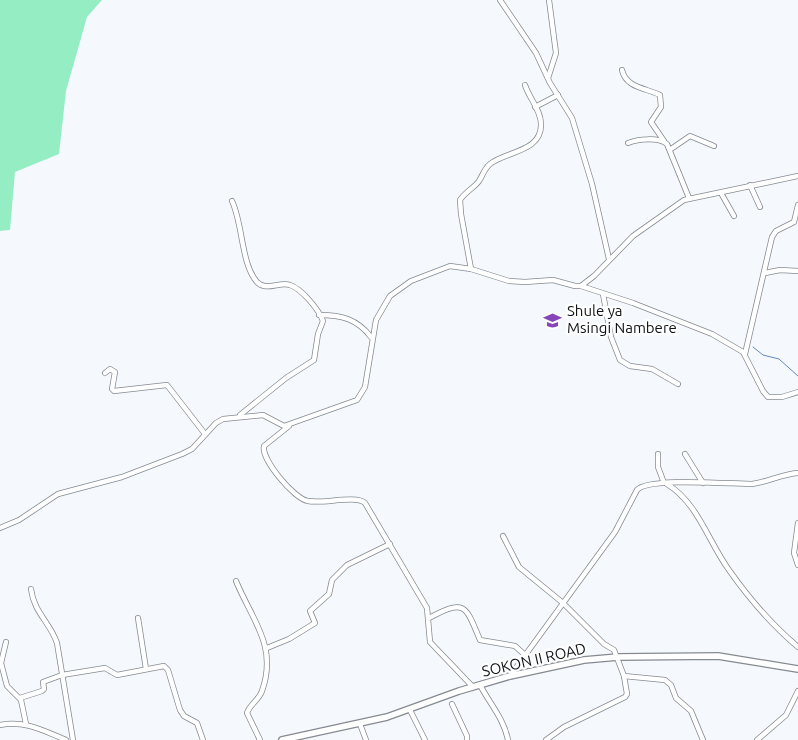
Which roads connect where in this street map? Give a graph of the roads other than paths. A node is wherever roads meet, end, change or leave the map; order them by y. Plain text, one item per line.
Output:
1 (500, 0) edge
2 (549, 0) edge
3 (622, 70) dead end
4 (548, 78) junction
5 (526, 85) dead end
6 (558, 95) junction
7 (535, 107) junction
8 (664, 141) junction
9 (628, 143) dead end
10 (714, 146) dead end
11 (671, 149) junction
12 (798, 176) edge
13 (750, 185) junction
14 (721, 193) junction
15 (689, 198) junction
16 (232, 202) dead end
17 (798, 206) edge
18 (760, 207) dead end
19 (734, 216) dead end
20 (609, 259) junction
21 (471, 269) junction
22 (798, 272) edge
23 (765, 273) junction
24 (581, 286) junction
25 (603, 294) junction
26 (319, 315) junction
27 (372, 337) junction
28 (745, 354) junction
29 (105, 373) dead end
30 (678, 384) dead end
31 (798, 392) edge
32 (239, 416) junction
33 (290, 425) junction
34 (206, 434) junction
35 (658, 454) dead end
36 (685, 454) dead end
37 (798, 473) edge
38 (703, 482) junction
39 (665, 483) junction
40 (798, 523) edge
41 (0, 528) edge
42 (503, 536) dead end
43 (390, 544) junction
44 (798, 565) edge
45 (236, 581) dead end
46 (31, 589) dead end
47 (563, 603) junction
48 (138, 618) dead end
49 (429, 618) junction
50 (6, 642) dead end
51 (798, 647) edge
52 (267, 648) junction
53 (525, 655) junction
54 (618, 657) junction
55 (798, 668) edge
56 (146, 669) junction
57 (62, 675) junction
58 (510, 676) junction
59 (624, 676) junction
60 (480, 685) junction
61 (473, 687) junction
62 (798, 691) edge
63 (20, 698) junction
64 (452, 704) dead end
65 (410, 710) junction
66 (26, 724) junction
67 (360, 724) junction
68 (0, 725) edge
69 (66, 740) edge
70 (73, 740) edge
71 (203, 740) edge
72 (260, 740) edge
73 (282, 740) edge
74 (366, 740) edge
75 (425, 740) edge
76 (467, 740) edge
77 (508, 740) edge
78 (546, 740) edge
79 (703, 740) edge
80 (757, 740) edge

1 - 4 street
2 - 4 street
3 - 8 street
4 - 6 street
5 - 7 street
6 - 7 street
6 - 20 street
7 - 21 street
8 - 9 street
8 - 11 street
10 - 11 street
11 - 15 street
12 - 13 street
13 - 14 street
13 - 18 street
14 - 15 street
14 - 19 street
15 - 20 street
16 - 26 street
17 - 23 street
20 - 24 street
21 - 24 street
21 - 27 street
22 - 23 street
23 - 28 street
24 - 25 street
25 - 28 street
25 - 30 street
26 - 27 street
26 - 32 street
27 - 33 street
28 - 31 street
29 - 34 street
32 - 33 street
32 - 34 street
33 - 43 street
34 - 41 street
35 - 39 street
36 - 38 street
37 - 38 street
38 - 39 street
39 - 47 street
39 - 51 street
40 - 44 street
42 - 47 street
43 - 49 street
43 - 52 street
45 - 52 street
46 - 57 street
47 - 53 street
47 - 54 street
48 - 56 street
49 - 53 street
49 - 61 street
50 - 63 street
52 - 72 street
53 - 58 street
54 - 55 street, SOKON II ROAD
54 - 58 street, SOKON II ROAD
54 - 59 street
56 - 57 street
56 - 71 street
57 - 63 street
57 - 70 street
58 - 60 street, SOKON II ROAD
59 - 78 street
59 - 79 street
60 - 61 street, SOKON II ROAD
60 - 77 street
61 - 65 street, SOKON II ROAD
62 - 80 street
63 - 66 street
64 - 76 street
65 - 67 street, SOKON II ROAD
65 - 75 street
66 - 68 street
66 - 69 street
67 - 73 street, SOKON II ROAD
67 - 74 street

